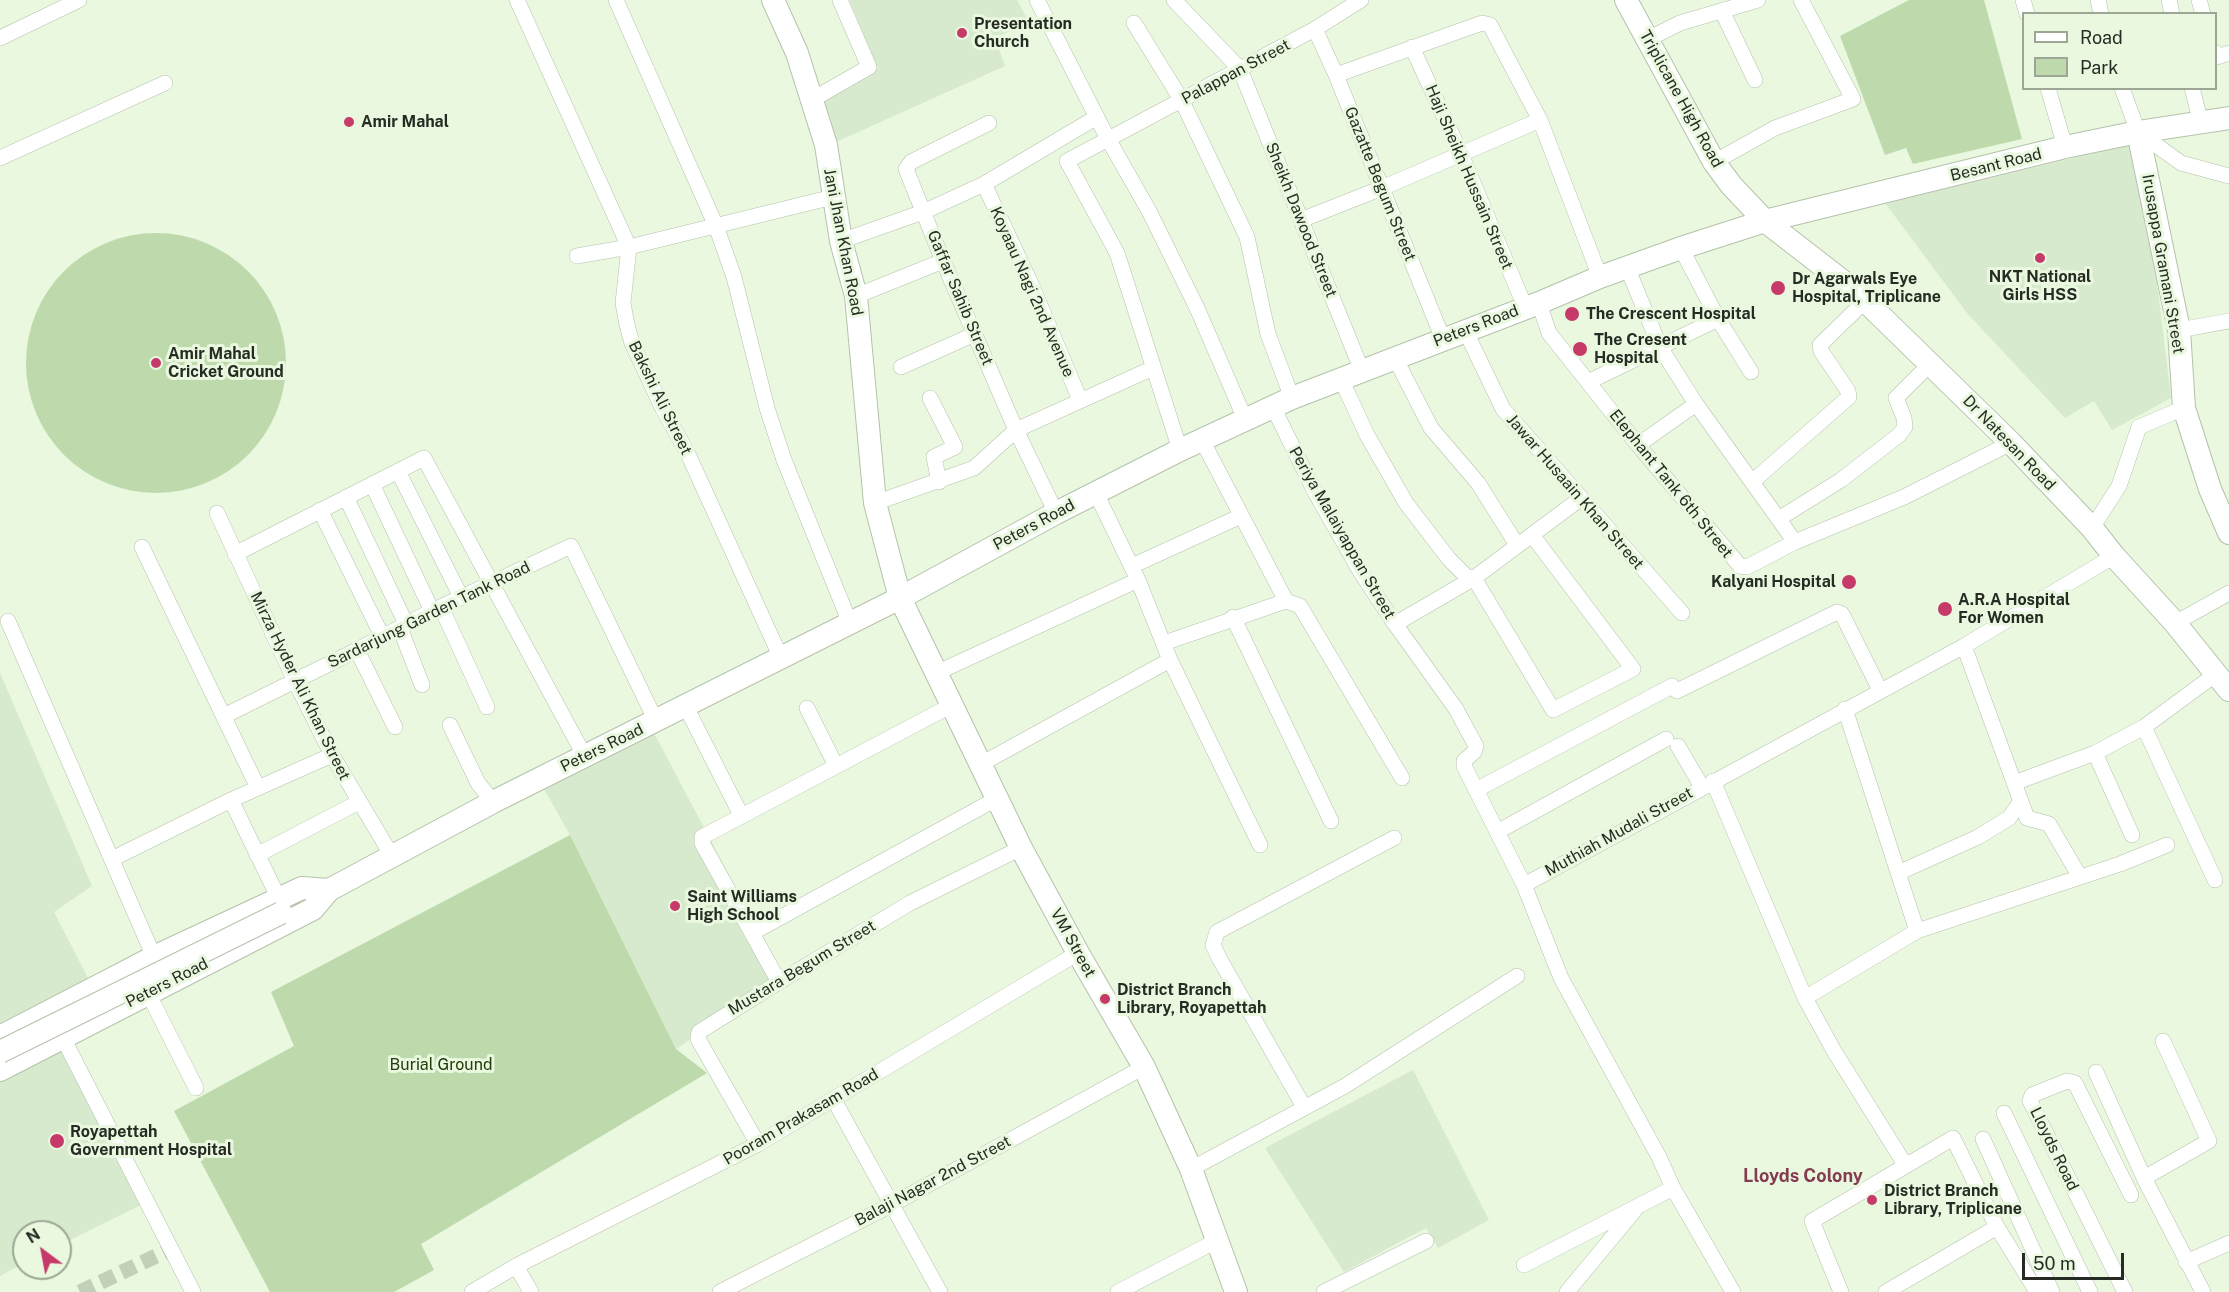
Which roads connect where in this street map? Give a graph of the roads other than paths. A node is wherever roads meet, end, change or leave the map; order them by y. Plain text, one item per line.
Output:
1 (79, 0) edge
2 (517, 0) edge
3 (616, 0) edge
4 (773, 0) edge
5 (840, 0) edge
6 (1037, 0) edge
7 (1361, 0) edge
8 (1626, 0) edge
9 (1758, 0) edge
10 (1801, 0) edge
11 (1179, 1) edge
12 (1722, 11) junction
13 (1134, 22) dead end
14 (1315, 29) junction
15 (0, 38) edge
16 (1648, 39) junction
17 (1412, 47) junction
18 (1240, 69) junction
19 (1336, 75) junction
20 (1755, 80) dead end
21 (165, 83) dead end
22 (2049, 90) edge
23 (2123, 90) edge
24 (2193, 90) edge
25 (813, 99) junction
26 (1182, 101) junction
27 (1097, 117) junction
28 (2229, 118) edge
29 (1540, 120) junction
30 (989, 123) dead end
31 (2201, 123) junction
32 (2138, 132) junction
33 (1108, 139) junction
34 (2066, 147) junction
35 (1461, 154) junction
36 (0, 158) edge
37 (1714, 162) junction
38 (2229, 176) edge
39 (984, 184) junction
40 (1382, 188) junction
41 (833, 197) junction
42 (923, 212) junction
43 (1300, 220) junction
44 (1765, 221) junction
45 (716, 226) junction
46 (841, 241) junction
47 (629, 247) junction
48 (1681, 248) junction
49 (577, 256) dead end
50 (943, 261) junction
51 (1627, 267) junction
52 (1600, 277) junction
53 (856, 296) junction
54 (1865, 301) junction
55 (1532, 305) junction
56 (1718, 319) junction
57 (2229, 321) edge
58 (1465, 330) junction
59 (2179, 330) junction
60 (975, 334) junction
61 (1443, 339) junction
62 (1660, 347) junction
63 (1395, 358) junction
64 (1930, 364) junction
65 (901, 367) dead end
66 (1153, 368) junction
67 (1751, 372) dead end
68 (1351, 375) junction
69 (1588, 382) junction
70 (930, 398) dead end
71 (1080, 400) junction
72 (1282, 403) junction
73 (1696, 404) junction
74 (2184, 408) junction
75 (1245, 419) junction
76 (1016, 430) junction
77 (1202, 440) junction
78 (2011, 443) junction
79 (1638, 445) junction
80 (1180, 450) junction
81 (398, 471) junction
82 (939, 482) junction
83 (1752, 482) junction
84 (372, 484) junction
85 (1096, 493) junction
86 (346, 497) junction
87 (1580, 499) junction
88 (875, 503) junction
89 (320, 510) junction
90 (217, 513) dead end
91 (1056, 513) junction
92 (1241, 516) junction
93 (1780, 518) junction
94 (2092, 528) junction
95 (2229, 533) edge
96 (1532, 535) junction
97 (1795, 542) junction
98 (1517, 545) junction
99 (142, 547) dead end
100 (235, 554) junction
101 (2114, 556) junction
102 (1135, 573) junction
103 (1474, 578) junction
104 (492, 584) junction
105 (2229, 592) edge
106 (461, 597) junction
107 (900, 598) junction
108 (1286, 601) junction
109 (437, 609) junction
110 (1682, 613) dead end
111 (1233, 617) junction
112 (8, 621) dead end
113 (850, 623) junction
114 (2175, 623) junction
115 (1395, 624) junction
116 (403, 626) junction
117 (382, 636) junction
118 (1164, 643) junction
119 (1964, 646) junction
120 (357, 650) junction
121 (781, 658) junction
122 (1170, 660) junction
123 (936, 674) junction
124 (295, 681) junction
125 (2223, 682) edge
126 (422, 685) dead end
127 (1880, 690) junction
128 (952, 705) junction
129 (487, 707) dead end
130 (686, 707) junction
131 (807, 708) dead end
132 (1845, 710) junction
133 (224, 716) junction
134 (656, 721) junction
135 (450, 725) dead end
136 (395, 727) dead end
137 (2144, 727) junction
138 (2095, 753) junction
139 (332, 755) junction
140 (584, 755) junction
141 (981, 764) junction
142 (836, 766) junction
143 (1402, 778) dead end
144 (2014, 783) junction
145 (1707, 784) junction
146 (258, 788) junction
147 (1476, 790) junction
148 (998, 798) junction
149 (231, 800) junction
150 (2021, 801) junction
151 (359, 802) junction
152 (493, 802) junction
153 (741, 815) junction
154 (1331, 821) dead end
155 (1497, 832) junction
156 (2132, 835) dead end
157 (1395, 838) dead end
158 (1260, 845) dead end
159 (2167, 845) dead end
160 (1021, 848) junction
161 (257, 855) junction
162 (392, 856) junction
163 (112, 859) junction
164 (1898, 873) junction
165 (2080, 877) junction
166 (2215, 880) dead end
167 (1524, 885) junction
168 (329, 890) junction
169 (280, 906) junction
170 (1917, 932) junction
171 (752, 933) junction
172 (1078, 952) junction
173 (154, 957) junction
174 (1517, 976) dead end
175 (779, 982) junction
176 (148, 993) junction
177 (1805, 998) junction
178 (51, 1011) junction
179 (0, 1037) edge
180 (62, 1038) junction
181 (2163, 1041) dead end
182 (0, 1052) edge
183 (1144, 1067) junction
184 (0, 1070) edge
185 (2096, 1072) dead end
186 (196, 1088) dead end
187 (834, 1100) junction
188 (1304, 1107) junction
189 (2004, 1113) dead end
190 (1983, 1139) dead end
191 (758, 1144) junction
192 (1906, 1166) junction
193 (1191, 1169) junction
194 (2144, 1179) junction
195 (1673, 1188) junction
196 (2131, 1196) dead end
197 (891, 1205) junction
198 (1639, 1205) junction
199 (1997, 1227) junction
200 (1216, 1241) junction
201 (1426, 1241) dead end
202 (2229, 1243) edge
203 (2186, 1262) junction
204 (1524, 1265) dead end
205 (516, 1266) junction
206 (743, 1287) edge
207 (192, 1292) edge
208 (472, 1292) edge
209 (531, 1292) edge
210 (720, 1292) edge
211 (940, 1292) edge
212 (1118, 1292) edge
213 (1236, 1292) edge
214 (1324, 1292) edge
215 (1567, 1292) edge
216 (1733, 1292) edge
217 (1840, 1292) edge
218 (1886, 1292) edge
219 (2037, 1292) edge
220 (2052, 1292) edge
221 (2090, 1292) edge
222 (2125, 1292) edge
223 (2203, 1292) edge

1 - 15 street
2 - 47 street
3 - 45 street
4 - 25 main road, Jani Jhan Khan Road
5 - 25 street
6 - 27 street
7 - 14 street, Palappan Street
8 - 16 main road, Triplicane High Road
9 - 12 street
10 - 37 street
11 - 18 street
12 - 16 street
12 - 20 street
13 - 26 street, Periya Malaiyappan Street
14 - 18 street, Palappan Street
14 - 19 street, Gazatte Begum Street
16 - 37 main road, Triplicane High Road
17 - 19 street
17 - 29 street
17 - 35 street, Haji Sheikh Hussain Street
18 - 26 street, Palappan Street
18 - 43 street, Sheikh Dawood Street
19 - 40 street, Gazatte Begum Street
21 - 36 street
22 - 34 street
23 - 32 street
24 - 31 street
25 - 41 main road, Jani Jhan Khan Road
26 - 33 street, Palappan Street
26 - 72 street, Periya Malaiyappan Street
27 - 33 street
27 - 39 street
28 - 31 main road, Besant Road
29 - 35 street
29 - 52 street
30 - 42 street, Gaffar Sahib Street
31 - 32 main road, Besant Road
32 - 34 main road, Besant Road
32 - 38 street
32 - 59 main road, Irusappa Gramani Street
33 - 66 street, Palappan Street
33 - 75 street
34 - 44 main road, Besant Road
35 - 40 street
35 - 55 street, Haji Sheikh Hussain Street
37 - 44 main road, Triplicane High Road
39 - 42 street
39 - 71 street, Koyaau Nagi 2nd Avenue
40 - 43 street
40 - 61 street, Gazatte Begum Street
41 - 45 street
41 - 46 main road, Jani Jhan Khan Road
42 - 46 street
42 - 50 street, Gaffar Sahib Street
43 - 68 street, Sheikh Dawood Street
44 - 48 main road, Peters Road
44 - 54 main road, Dr Natesan Road
45 - 47 street
45 - 113 street
46 - 53 main road, Jani Jhan Khan Road
47 - 49 street
47 - 121 street, Bakshi Ali Street
48 - 51 main road, Peters Road
48 - 56 street
50 - 53 street
50 - 60 street, Gaffar Sahib Street
51 - 52 main road, Peters Road
51 - 62 street
52 - 55 main road, Peters Road
53 - 88 main road, Jani Jhan Khan Road
54 - 64 main road, Dr Natesan Road
54 - 83 street
55 - 58 main road, Peters Road
55 - 69 street, Elephant Tank 6th Street
56 - 62 street
56 - 67 street
57 - 59 street
58 - 61 main road, Peters Road
58 - 87 street, Jawar Husaain Khan Street
59 - 74 main road, Irusappa Gramani Street
60 - 65 street
60 - 76 street, Gaffar Sahib Street
61 - 63 main road, Peters Road
62 - 69 street
62 - 73 street
63 - 68 main road, Peters Road
63 - 98 street
64 - 78 main road, Dr Natesan Road
64 - 93 street
66 - 71 street
66 - 80 street
68 - 72 main road, Peters Road
68 - 103 street, Sheikh Dawood Street
69 - 79 street, Elephant Tank 6th Street
70 - 82 street
71 - 76 street
72 - 75 main road, Peters Road
72 - 115 street, Periya Malaiyappan Street
73 - 79 street
73 - 83 street
74 - 94 street
74 - 95 main road, Irusappa Gramani Street
75 - 77 main road, Peters Road
76 - 82 street
76 - 91 street, Gaffar Sahib Street
77 - 80 main road, Peters Road
77 - 92 street
78 - 94 main road, Dr Natesan Road
78 - 97 street, Elephant Tank 6th Street
79 - 97 street, Elephant Tank 6th Street
80 - 85 main road, Peters Road
81 - 84 street
81 - 104 street
81 - 106 street
82 - 88 street
83 - 93 street
84 - 86 street
84 - 109 street
85 - 91 main road, Peters Road
85 - 102 street
86 - 89 street
86 - 116 street
87 - 96 street
87 - 110 street, Jawar Husaain Khan Street
88 - 107 main road, Jani Jhan Khan Road
89 - 100 street
89 - 117 street
90 - 100 street, Mirza Hyder Ali Khan Street
91 - 107 main road, Peters Road
92 - 102 street
92 - 108 street
93 - 97 street
94 - 101 main road, Dr Natesan Road
96 - 98 street
96 - 103 street
98 - 103 street
99 - 133 street
100 - 124 street, Mirza Hyder Ali Khan Street
101 - 114 main road, Dr Natesan Road
101 - 119 street, Muthiah Mudali Street
102 - 118 street
102 - 123 street
103 - 115 street
104 - 106 street, Sardarjung Garden Tank Road
104 - 134 street, Sardarjung Garden Tank Road
104 - 140 street
105 - 114 street
106 - 109 street, Sardarjung Garden Tank Road
107 - 113 main road, Peters Road
107 - 123 main road, VM Street
108 - 111 street
108 - 143 street
109 - 116 street, Sardarjung Garden Tank Road
109 - 129 street
111 - 118 street
111 - 154 street
112 - 163 street
113 - 121 main road, Peters Road
114 - 125 main road, Dr Natesan Road
115 - 147 street, Periya Malaiyappan Street
116 - 117 street, Sardarjung Garden Tank Road
116 - 126 street
117 - 120 street, Sardarjung Garden Tank Road
118 - 122 street
119 - 127 street, Muthiah Mudali Street
119 - 144 street
120 - 124 street, Sardarjung Garden Tank Road
120 - 136 street
121 - 130 main road, Peters Road
122 - 141 street
122 - 158 street
123 - 128 main road, VM Street
124 - 133 street, Sardarjung Garden Tank Road
124 - 139 street, Mirza Hyder Ali Khan Street
125 - 137 street
127 - 132 street, Muthiah Mudali Street
127 - 147 street
128 - 141 main road, VM Street
128 - 142 street
130 - 134 main road, Peters Road
130 - 153 street
131 - 142 street
132 - 145 street, Muthiah Mudali Street
132 - 164 street
133 - 146 street
134 - 140 main road, Peters Road
135 - 152 street
137 - 138 street
137 - 166 street
138 - 144 street
138 - 156 street
139 - 146 street
139 - 151 street, Mirza Hyder Ali Khan Street
140 - 152 main road, Peters Road
141 - 148 main road, VM Street
142 - 153 street
144 - 150 street
145 - 155 street
145 - 167 street, Muthiah Mudali Street
145 - 177 street
146 - 149 street
147 - 155 street
148 - 160 main road, VM Street
148 - 171 street
149 - 161 street
149 - 163 street
150 - 164 street
150 - 165 street
151 - 161 street
151 - 162 street, Mirza Hyder Ali Khan Street
152 - 162 main road, Peters Road
153 - 171 street
155 - 167 street
157 - 188 street
159 - 165 street
160 - 172 main road, VM Street
160 - 175 street, Mustara Begum Street
161 - 169 street
162 - 168 main road, Peters Road
163 - 173 street
164 - 170 street
165 - 170 street
167 - 195 street
168 - 169 main road
168 - 176 main road, Peters Road
169 - 173 main road, Peters Road
169 - 182 main road, bridge
170 - 177 street
171 - 175 street
172 - 183 main road, VM Street
172 - 187 street, Pooram Prakasam Road
173 - 178 main road, Peters Road
174 - 188 street
175 - 191 street, Mustara Begum Street
176 - 180 main road, Peters Road
176 - 186 street
177 - 192 street
178 - 179 main road, Peters Road
178 - 180 street
180 - 184 main road, Peters Road
180 - 207 street
181 - 194 street
183 - 193 main road, VM Street
183 - 197 street, Balaji Nagar 2nd Street
185 - 194 street
187 - 191 street, Pooram Prakasam Road
187 - 197 street
188 - 193 street
189 - 221 street
190 - 220 street
191 - 205 street, Pooram Prakasam Road
192 - 199 street
192 - 217 street
193 - 200 main road, VM Street
194 - 203 street
195 - 198 street
195 - 216 street
196 - 222 street, Lloyds Road
197 - 206 street, Balaji Nagar 2nd Street
197 - 211 street
198 - 204 street
198 - 215 street
199 - 218 street
199 - 219 street
200 - 212 street
200 - 213 main road, VM Street
201 - 214 street
202 - 203 street
203 - 223 street
205 - 208 street, Pooram Prakasam Road
205 - 209 street
206 - 210 street, Balaji Nagar 2nd Street

